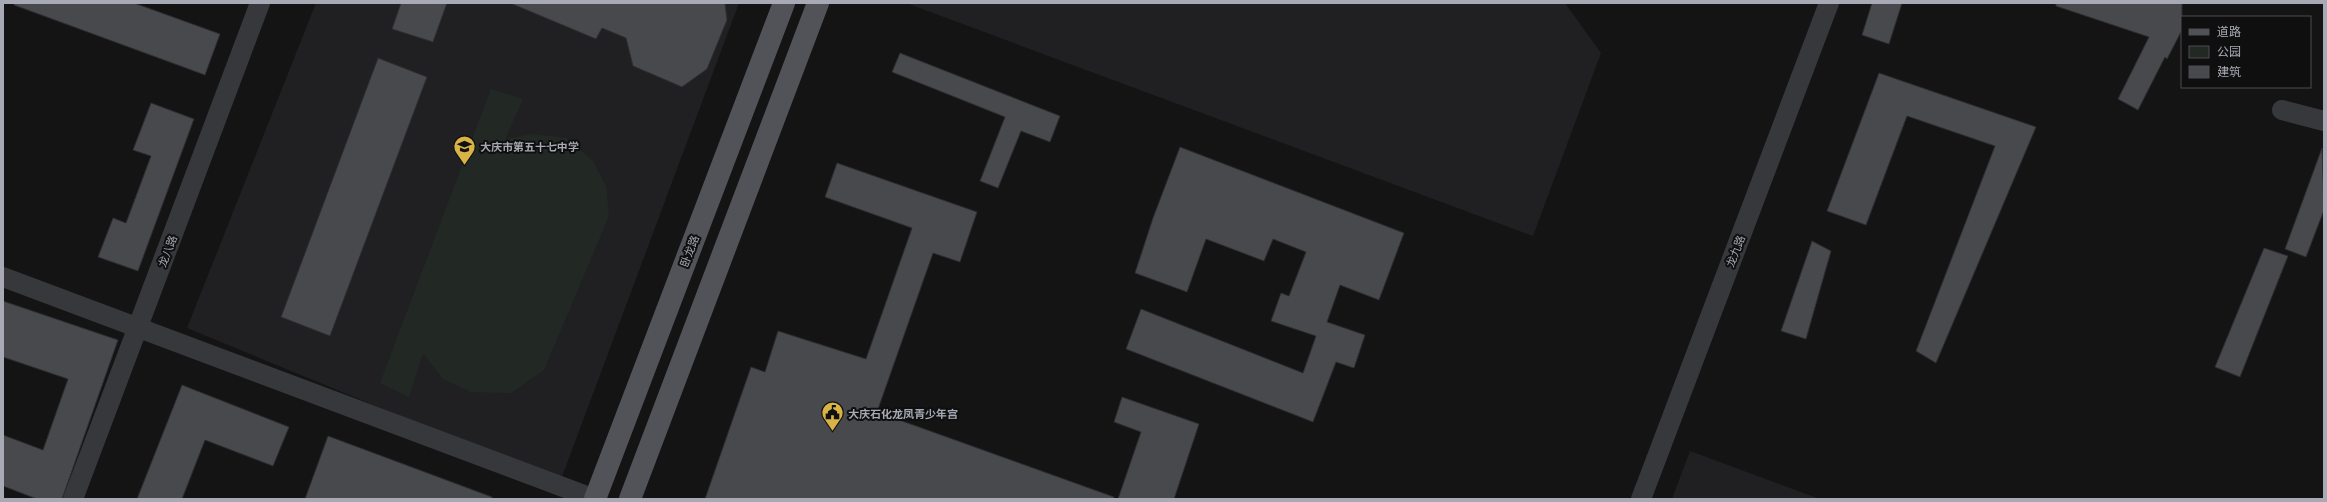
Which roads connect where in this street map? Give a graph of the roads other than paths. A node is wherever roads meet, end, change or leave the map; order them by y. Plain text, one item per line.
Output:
1 (260, 3) edge
2 (784, 3) edge
3 (818, 3) edge
4 (1829, 3) edge
5 (2282, 110) dead end
6 (2324, 120) edge
7 (3, 277) edge
8 (138, 328) junction
9 (73, 499) edge
10 (594, 499) edge
11 (630, 499) edge
12 (1641, 499) edge

1 - 8 street, 龙八路
2 - 10 main road, 卧龙路
3 - 11 main road
4 - 12 street, 龙九路
5 - 6 street
7 - 8 street
8 - 9 street, 龙八路
8 - 10 street

